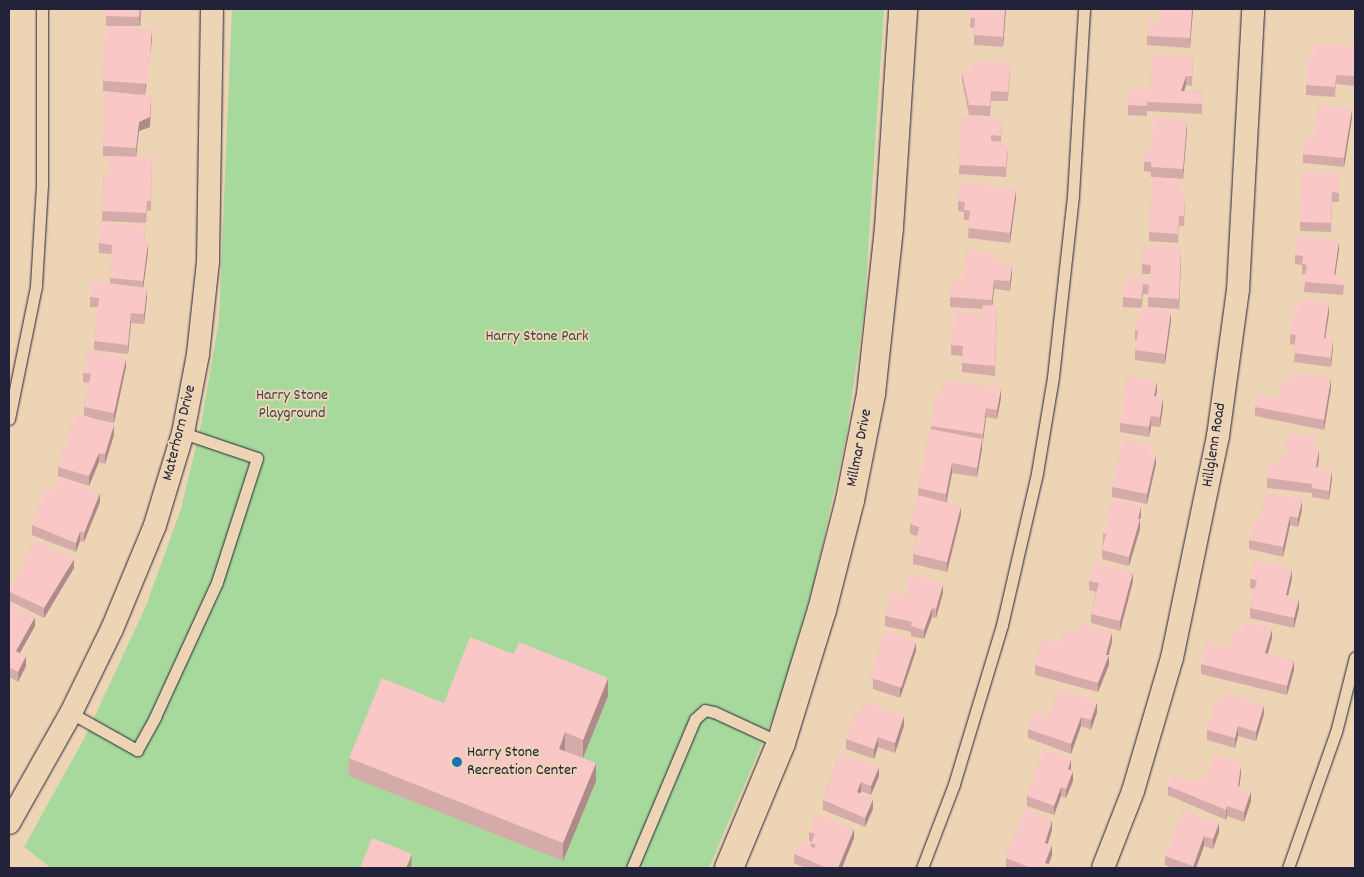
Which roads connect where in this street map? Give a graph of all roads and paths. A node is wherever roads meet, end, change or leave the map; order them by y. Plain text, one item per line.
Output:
1 (42, 9) edge
2 (212, 9) edge
3 (903, 9) edge
4 (1084, 9) edge
5 (1253, 9) edge
6 (9, 419) edge
7 (183, 433) junction
8 (1355, 657) edge
9 (71, 713) junction
10 (781, 743) junction
11 (9, 823) edge
12 (632, 868) edge
13 (729, 868) edge
14 (922, 868) edge
15 (1103, 868) edge
16 (1288, 868) edge

1 - 6 lane
2 - 7 street, Materhorn Drive
3 - 10 street, Millmar Drive
4 - 14 lane
5 - 15 street, Hillglenn Road
7 - 9 street, Materhorn Drive
7 - 9 lane
8 - 16 lane
9 - 11 street, Materhorn Drive
10 - 12 lane
10 - 13 street, Millmar Drive

